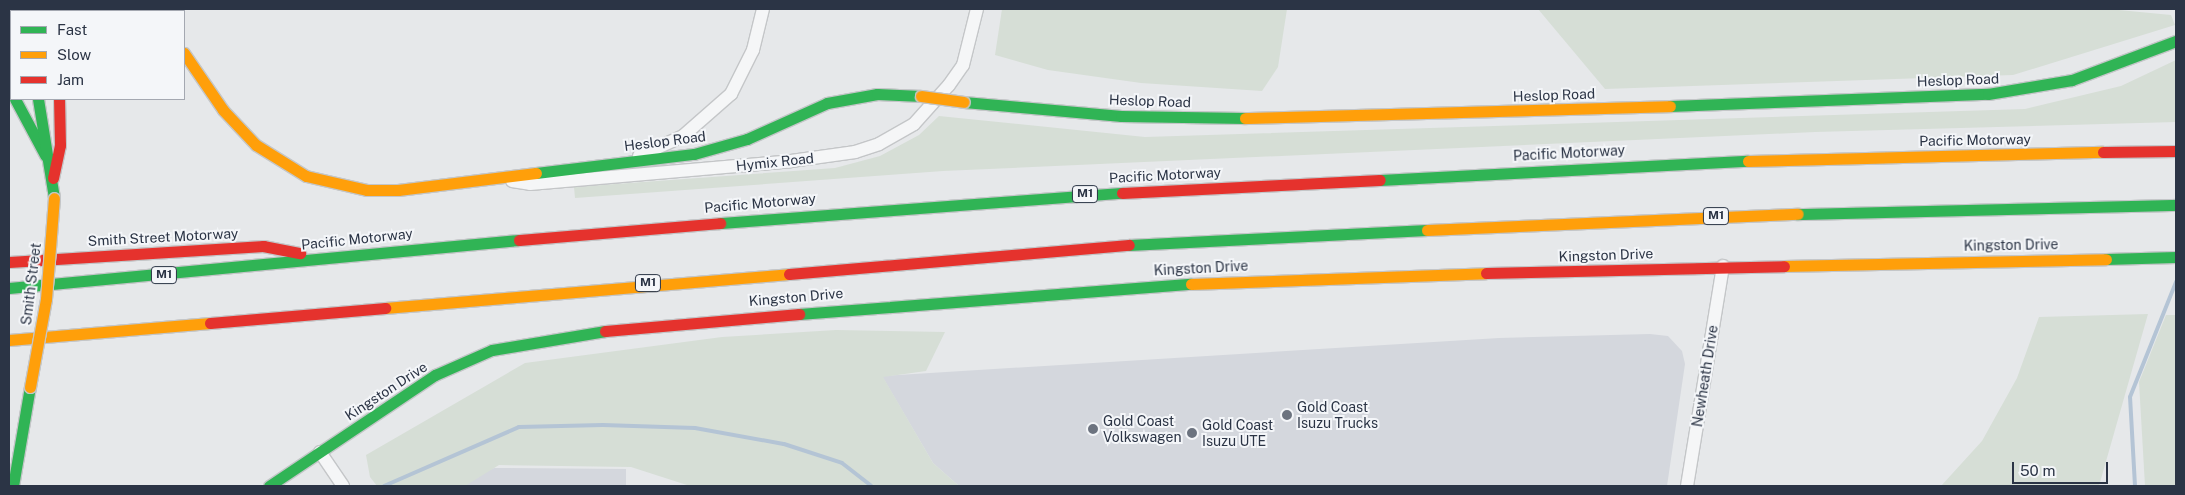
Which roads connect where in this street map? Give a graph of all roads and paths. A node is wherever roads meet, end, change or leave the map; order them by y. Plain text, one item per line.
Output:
1 (763, 9) edge
2 (977, 9) edge
3 (2176, 41) edge
4 (185, 54) edge
5 (16, 100) edge
6 (38, 100) edge
7 (59, 100) edge
8 (2176, 151) edge
9 (45, 155) junction
10 (632, 159) junction
11 (495, 177) junction
12 (52, 183) junction
13 (2176, 205) edge
14 (319, 256) junction
15 (2176, 257) edge
16 (9, 262) edge
17 (1723, 266) junction
18 (9, 288) edge
19 (9, 340) edge
20 (30, 387) junction
21 (9, 436) edge
22 (320, 452) junction
23 (12, 486) edge
24 (269, 486) edge
25 (343, 486) edge
26 (1687, 486) edge

1 - 10 street
2 - 11 street, Hymix Road
3 - 10 main road, Heslop Road, bridge
4 - 11 main road, Heslop Road
5 - 9 main road
6 - 9 main road, Smith Street
7 - 12 main road, Smith Street
8 - 14 main road, Pacific Motorway / M1
9 - 12 main road, Smith Street
10 - 11 main road, Heslop Road
12 - 20 main road, Smith Street, bridge
13 - 19 main road, M1
14 - 16 main road, Smith Street Motorway
14 - 18 main road, Pacific Motorway / M1
15 - 17 main road, Kingston Drive
17 - 22 main road, Kingston Drive
17 - 26 street, Newheath Drive
20 - 21 main road, Smith Street
20 - 23 main road, Smith Street
22 - 24 main road, Kingston Drive
22 - 25 street

